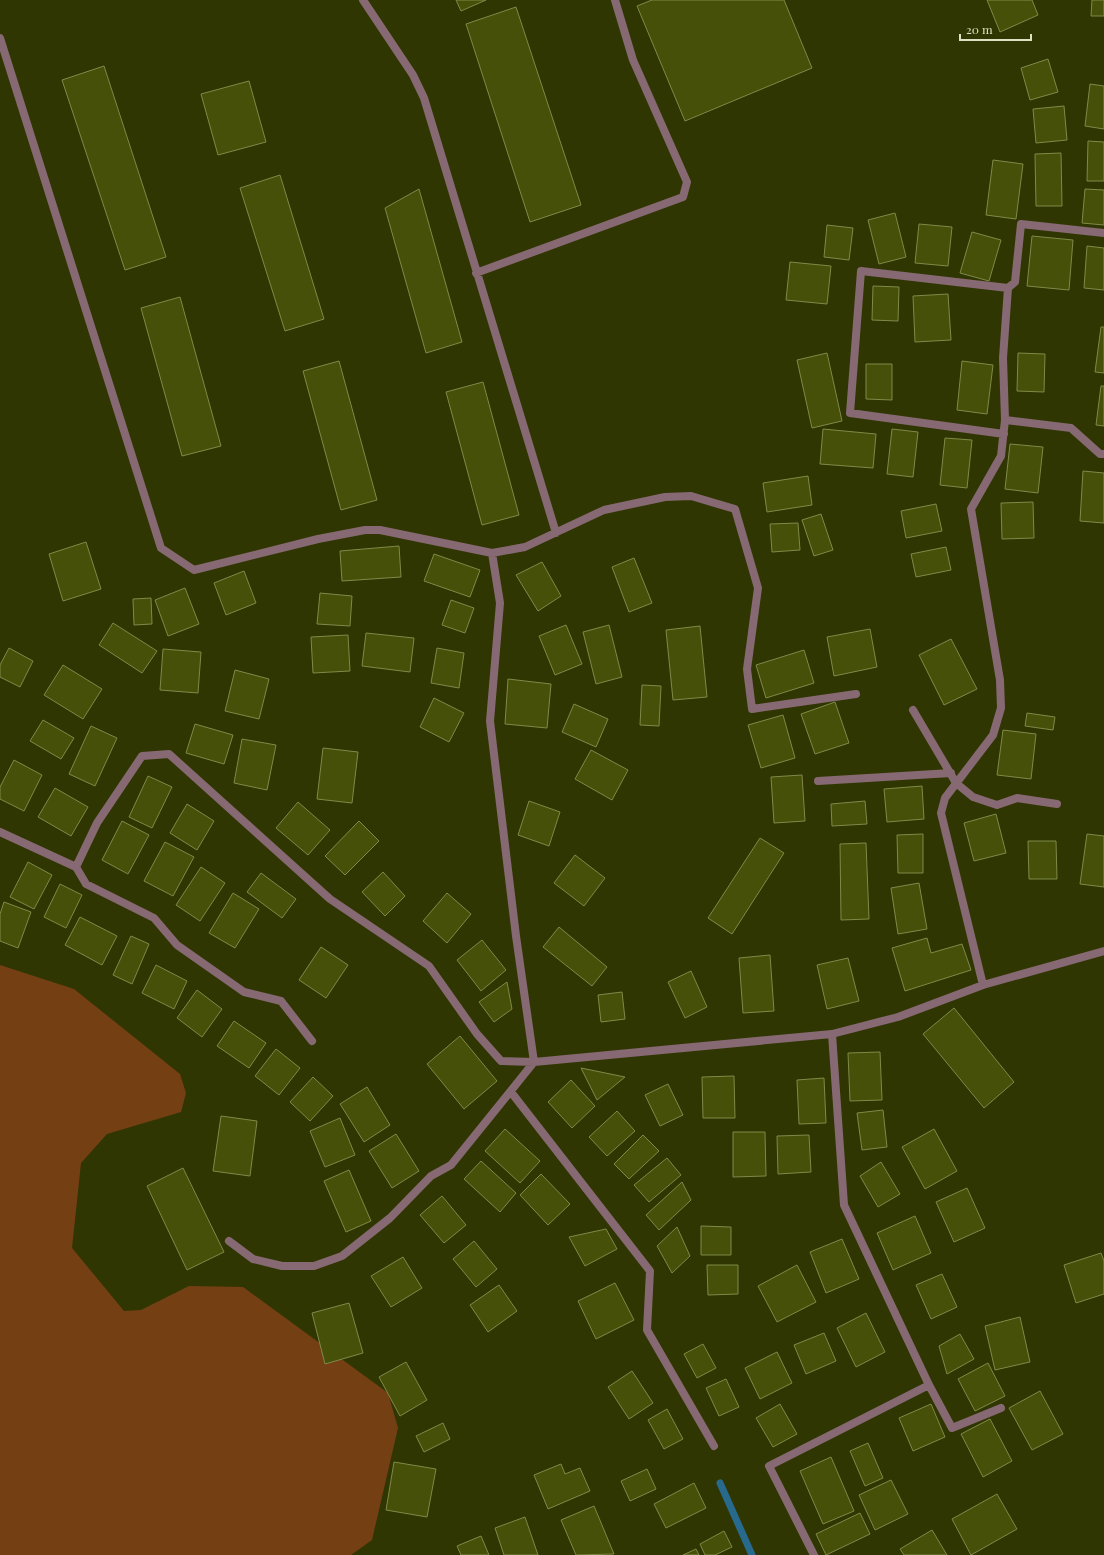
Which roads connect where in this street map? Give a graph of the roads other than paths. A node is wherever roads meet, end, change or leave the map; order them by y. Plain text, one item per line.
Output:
1 (363, 0) edge
2 (615, 0) edge
3 (0, 38) edge
4 (1104, 233) edge
5 (476, 274) junction
6 (1008, 288) junction
7 (1005, 420) junction
8 (1004, 434) junction
9 (1104, 454) edge
10 (556, 533) junction
11 (492, 553) junction
12 (856, 694) dead end
13 (913, 710) dead end
14 (951, 773) junction
15 (818, 781) dead end
16 (956, 783) junction
17 (1057, 804) dead end
18 (0, 832) edge
19 (76, 867) junction
20 (1104, 951) edge
21 (983, 985) junction
22 (832, 1034) junction
23 (312, 1041) dead end
24 (534, 1062) junction
25 (511, 1092) junction
26 (229, 1241) dead end
27 (929, 1385) junction
28 (1001, 1408) dead end
29 (714, 1446) dead end
30 (814, 1555) edge

1 - 5 street
2 - 5 street
3 - 11 street
4 - 6 street
5 - 10 street
6 - 7 street
6 - 8 street
7 - 8 street
7 - 9 street
8 - 16 street
10 - 11 street
10 - 12 street
11 - 24 street
13 - 14 street
14 - 15 street
14 - 16 street
16 - 17 street
16 - 21 street
18 - 19 street
19 - 23 street
19 - 24 street
20 - 21 street
21 - 22 street
22 - 24 street
22 - 27 street
24 - 25 street
25 - 26 street
25 - 29 street
27 - 28 street
27 - 30 street

